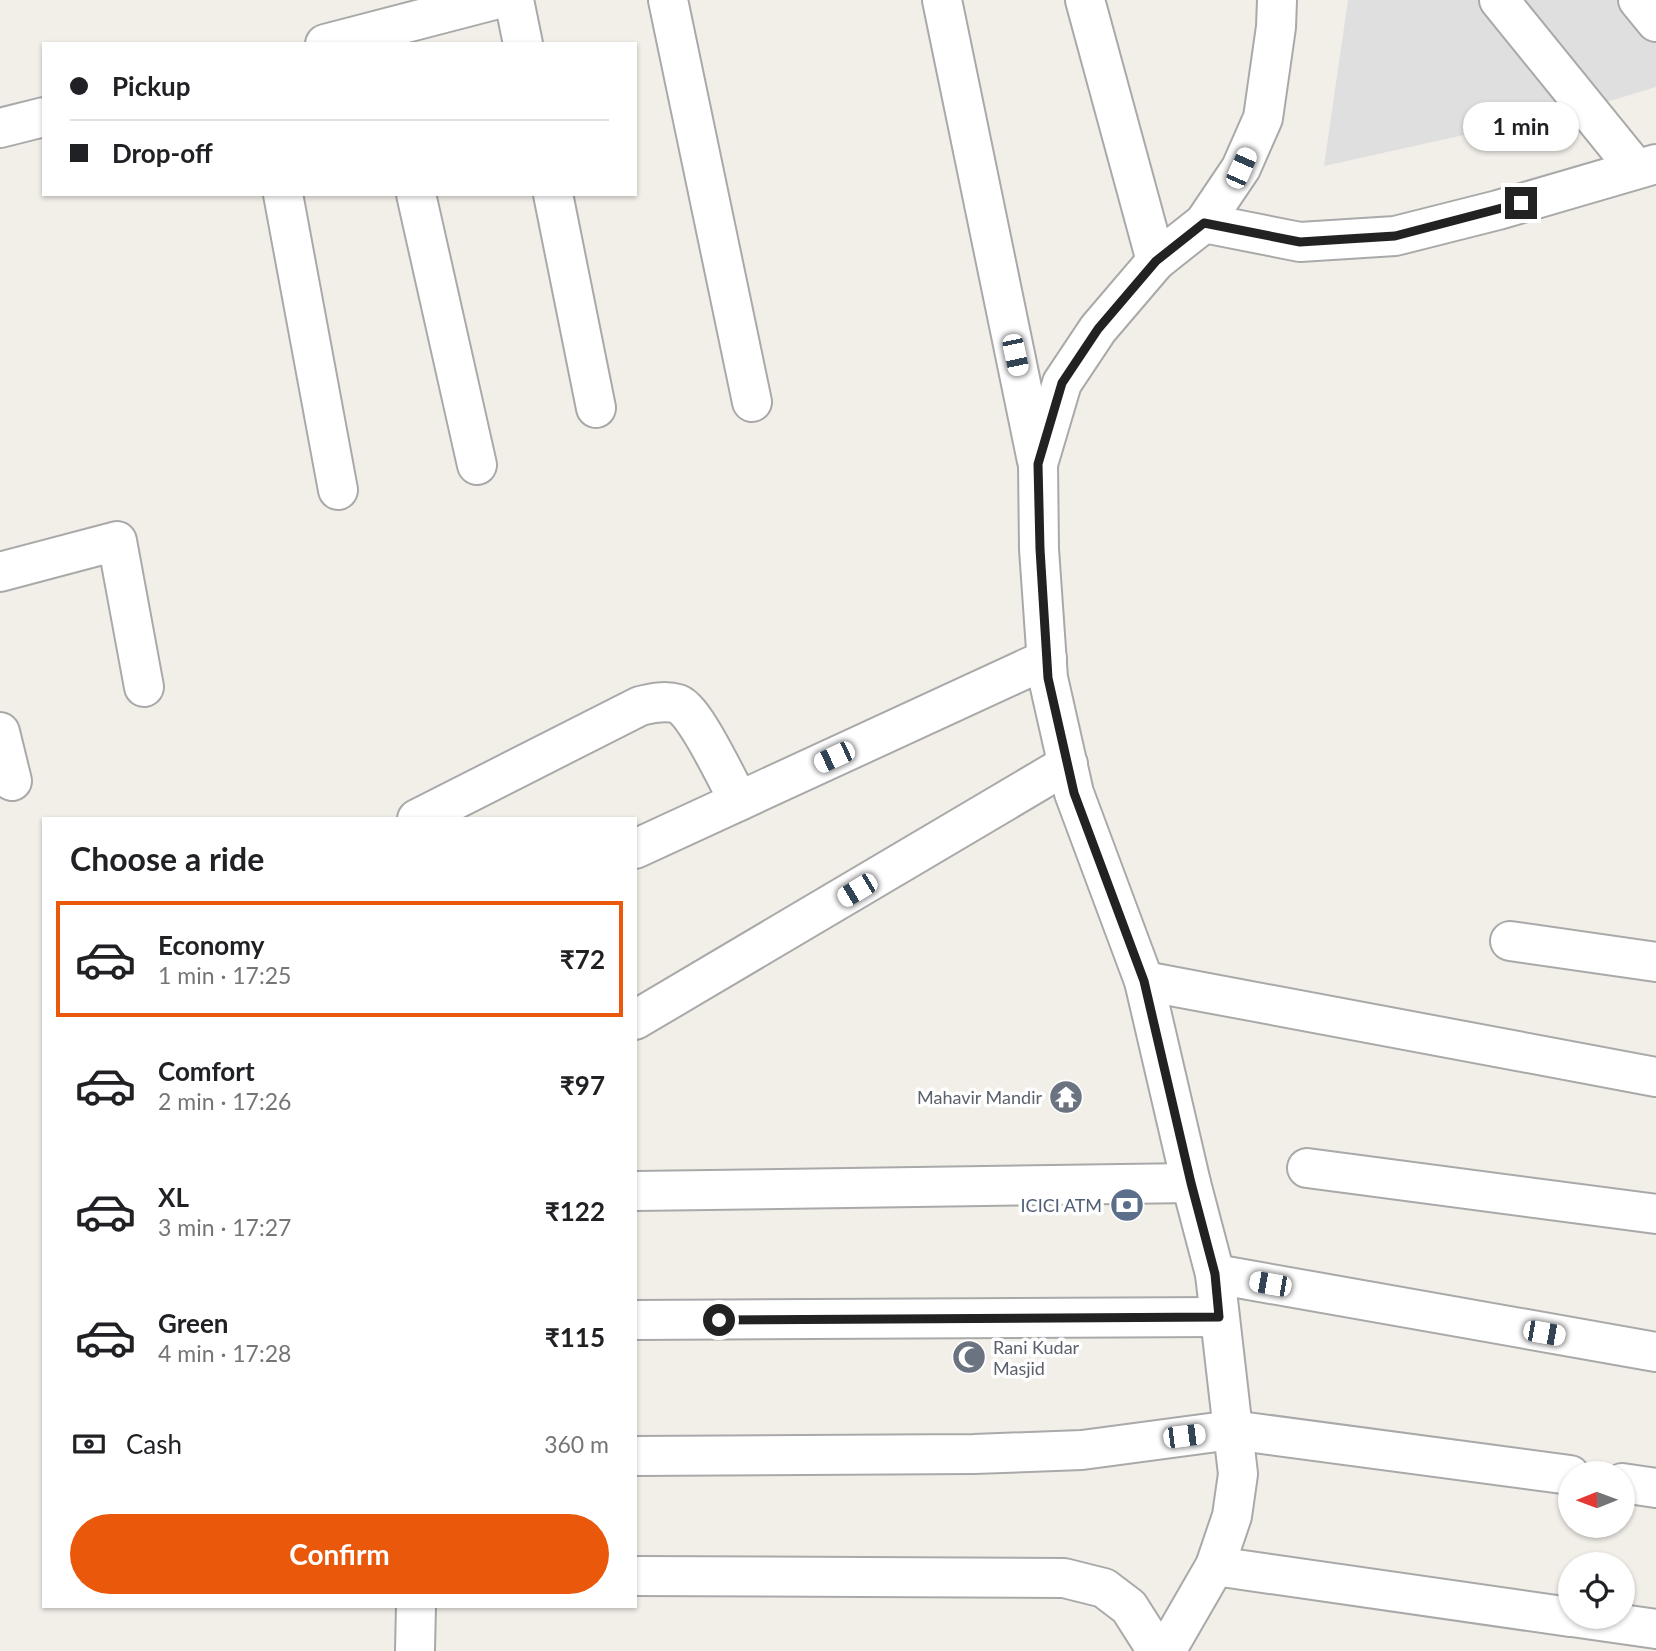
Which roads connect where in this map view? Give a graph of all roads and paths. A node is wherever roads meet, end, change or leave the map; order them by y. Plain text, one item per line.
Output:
1 (494, 0) edge
2 (514, 0) edge
3 (668, 0) edge
4 (942, 0) edge
5 (1085, 0) edge
6 (1277, 0) edge
7 (1499, 0) edge
8 (1638, 0) edge
9 (1656, 22) edge
10 (380, 37) edge
11 (341, 42) edge
12 (523, 42) edge
13 (42, 118) edge
14 (0, 128) edge
15 (1646, 166) edge
16 (283, 196) edge
17 (416, 196) edge
18 (553, 196) edge
19 (1204, 223) junction
20 (1156, 261) junction
21 (752, 402) dead end
22 (596, 408) dead end
23 (1038, 464) junction
24 (477, 465) dead end
25 (338, 490) dead end
26 (0, 572) edge
27 (1047, 659) junction
28 (144, 687) dead end
29 (0, 732) edge
30 (1068, 764) junction
31 (12, 781) dead end
32 (739, 801) junction
33 (421, 817) edge
34 (637, 848) edge
35 (1510, 941) dead end
36 (1656, 962) edge
37 (1144, 981) junction
38 (637, 1019) edge
39 (1656, 1077) edge
40 (1307, 1168) dead end
41 (1191, 1183) junction
42 (637, 1191) edge
43 (1656, 1214) edge
44 (1215, 1274) junction
45 (1219, 1317) junction
46 (637, 1320) edge
47 (1656, 1352) edge
48 (1232, 1430) junction
49 (637, 1456) edge
50 (1558, 1473) edge
51 (1635, 1485) edge
52 (1656, 1488) edge
53 (1215, 1566) junction
54 (637, 1576) edge
55 (416, 1608) edge
56 (1558, 1615) edge
57 (1635, 1626) edge
58 (1656, 1629) edge
59 (415, 1651) edge
60 (1157, 1651) edge
61 (1166, 1651) edge

1 - 10 street
2 - 12 street
3 - 21 street
4 - 23 street
5 - 20 street
6 - 19 street
7 - 15 street
8 - 9 street
10 - 11 street
13 - 14 street
15 - 19 street
16 - 25 street
17 - 24 street
18 - 22 street
19 - 20 street
20 - 23 street
23 - 27 street
26 - 28 street
27 - 30 street
27 - 32 street
29 - 31 street
30 - 37 street
30 - 38 street
32 - 33 street
32 - 34 street
35 - 36 street
37 - 39 street
37 - 41 street
40 - 43 street
41 - 42 street
41 - 44 street
44 - 45 street
44 - 47 street
45 - 46 street
45 - 48 street
48 - 49 street
48 - 50 street
48 - 53 street
51 - 52 street
53 - 56 street
53 - 61 street
54 - 60 street
55 - 59 street
57 - 58 street

